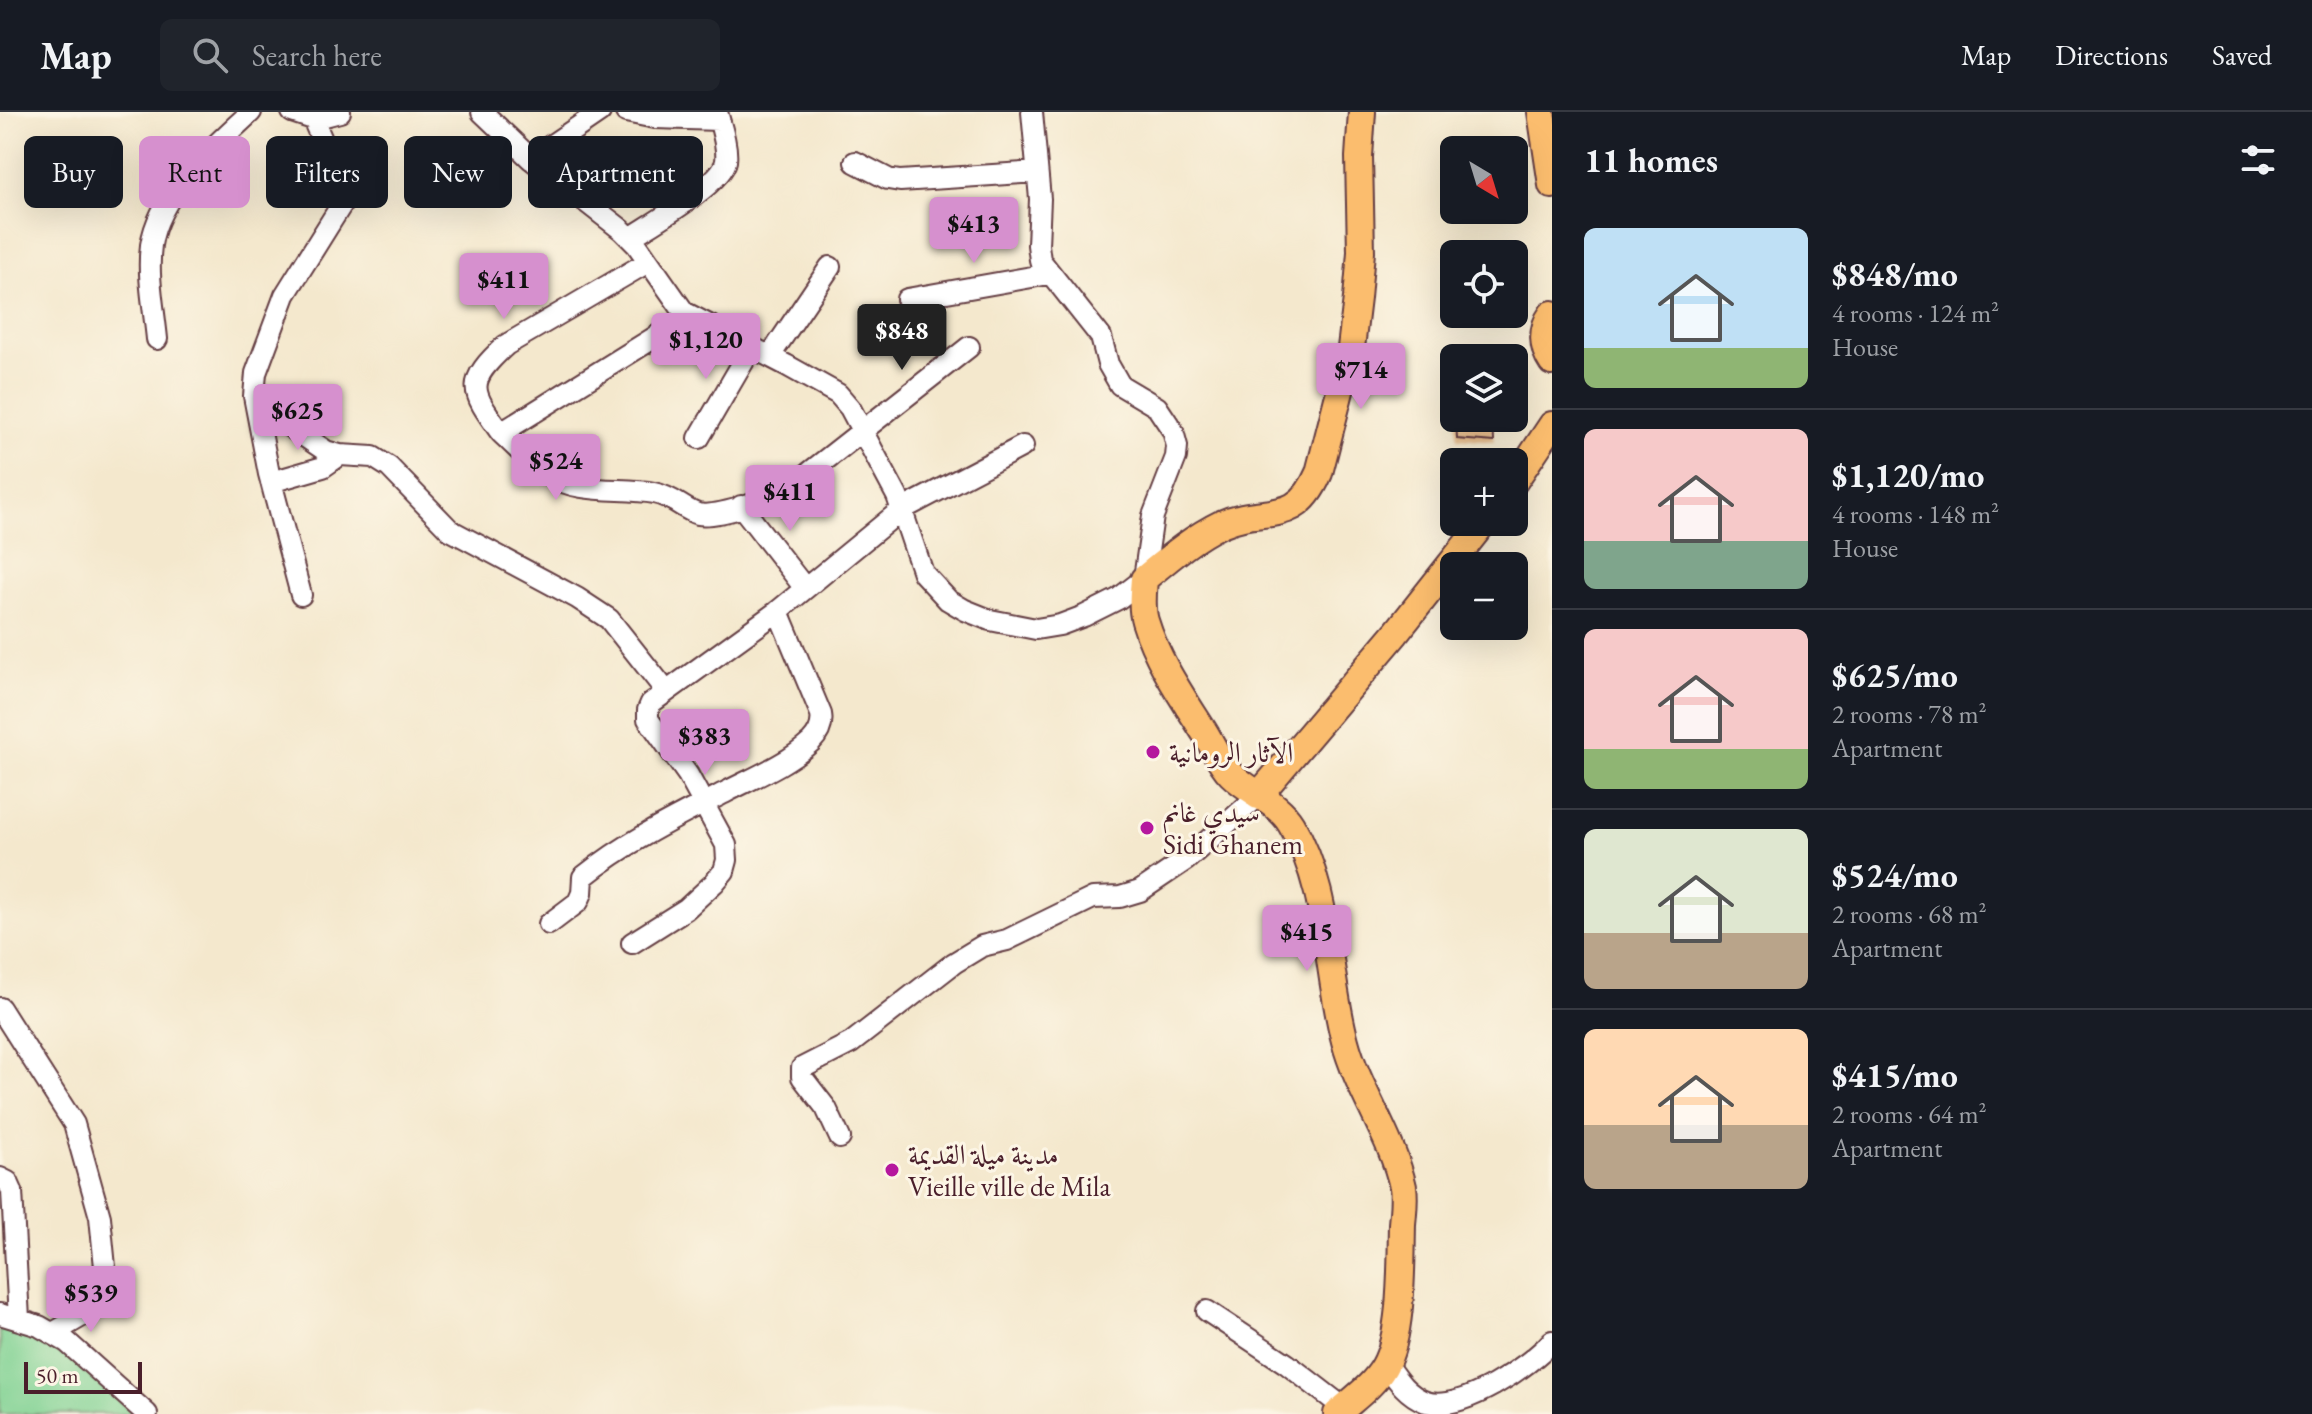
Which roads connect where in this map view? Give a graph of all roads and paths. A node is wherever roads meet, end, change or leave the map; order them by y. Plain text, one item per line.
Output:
1 (251, 112) edge
2 (292, 112) edge
3 (340, 112) edge
4 (482, 112) edge
5 (600, 112) edge
6 (626, 112) edge
7 (1032, 112) edge
8 (1362, 112) edge
9 (1541, 112) edge
10 (718, 116) edge
11 (313, 119) junction
12 (565, 136) edge
13 (528, 156) edge
14 (855, 162) dead end
15 (1037, 172) junction
16 (1552, 185) edge
17 (592, 208) edge
18 (630, 238) junction
19 (648, 262) junction
20 (830, 267) dead end
21 (1049, 274) junction
22 (907, 299) dead end
23 (1552, 314) edge
24 (689, 316) junction
25 (157, 339) dead end
26 (969, 347) dead end
27 (761, 351) junction
28 (1552, 362) edge
29 (254, 396) junction
30 (1552, 425) edge
31 (863, 432) junction
32 (501, 433) junction
33 (699, 438) dead end
34 (1023, 446) dead end
35 (340, 455) junction
36 (1528, 461) edge
37 (271, 482) junction
38 (741, 506) junction
39 (901, 510) junction
40 (1473, 536) edge
41 (1144, 579) junction
42 (804, 587) junction
43 (301, 595) dead end
44 (778, 611) junction
45 (666, 691) junction
46 (1258, 796) junction
47 (702, 804) junction
48 (549, 924) dead end
49 (632, 943) dead end
50 (0, 1008) edge
51 (840, 1138) dead end
52 (0, 1178) edge
53 (1207, 1311) dead end
54 (10, 1316) edge
55 (53, 1333) junction
56 (1552, 1341) edge
57 (1386, 1364) junction
58 (1340, 1411) edge
59 (147, 1414) edge

1 - 25 street
2 - 11 street
3 - 11 street
4 - 13 street
5 - 12 street
6 - 10 street
7 - 15 street
8 - 41 main road
9 - 16 main road
10 - 18 street
11 - 29 street
14 - 15 street
15 - 21 street
17 - 18 street
18 - 19 street
19 - 24 street
19 - 32 street
20 - 27 street
21 - 22 street
21 - 41 street
23 - 28 main road
24 - 27 street
24 - 32 street
26 - 31 street
27 - 31 street
27 - 33 street
29 - 35 street
29 - 37 street
30 - 36 main road
31 - 38 street
31 - 39 street
32 - 38 street
34 - 39 street
35 - 37 street
35 - 45 street
37 - 43 street
38 - 42 street
39 - 41 street
39 - 42 street
40 - 46 main road
41 - 46 main road
42 - 44 street
44 - 45 street
44 - 47 street
45 - 47 street
46 - 51 street
46 - 57 main road
47 - 48 street
47 - 49 street
50 - 55 street
52 - 54 street
53 - 58 street
54 - 55 street
55 - 59 street
56 - 57 street
57 - 58 main road

